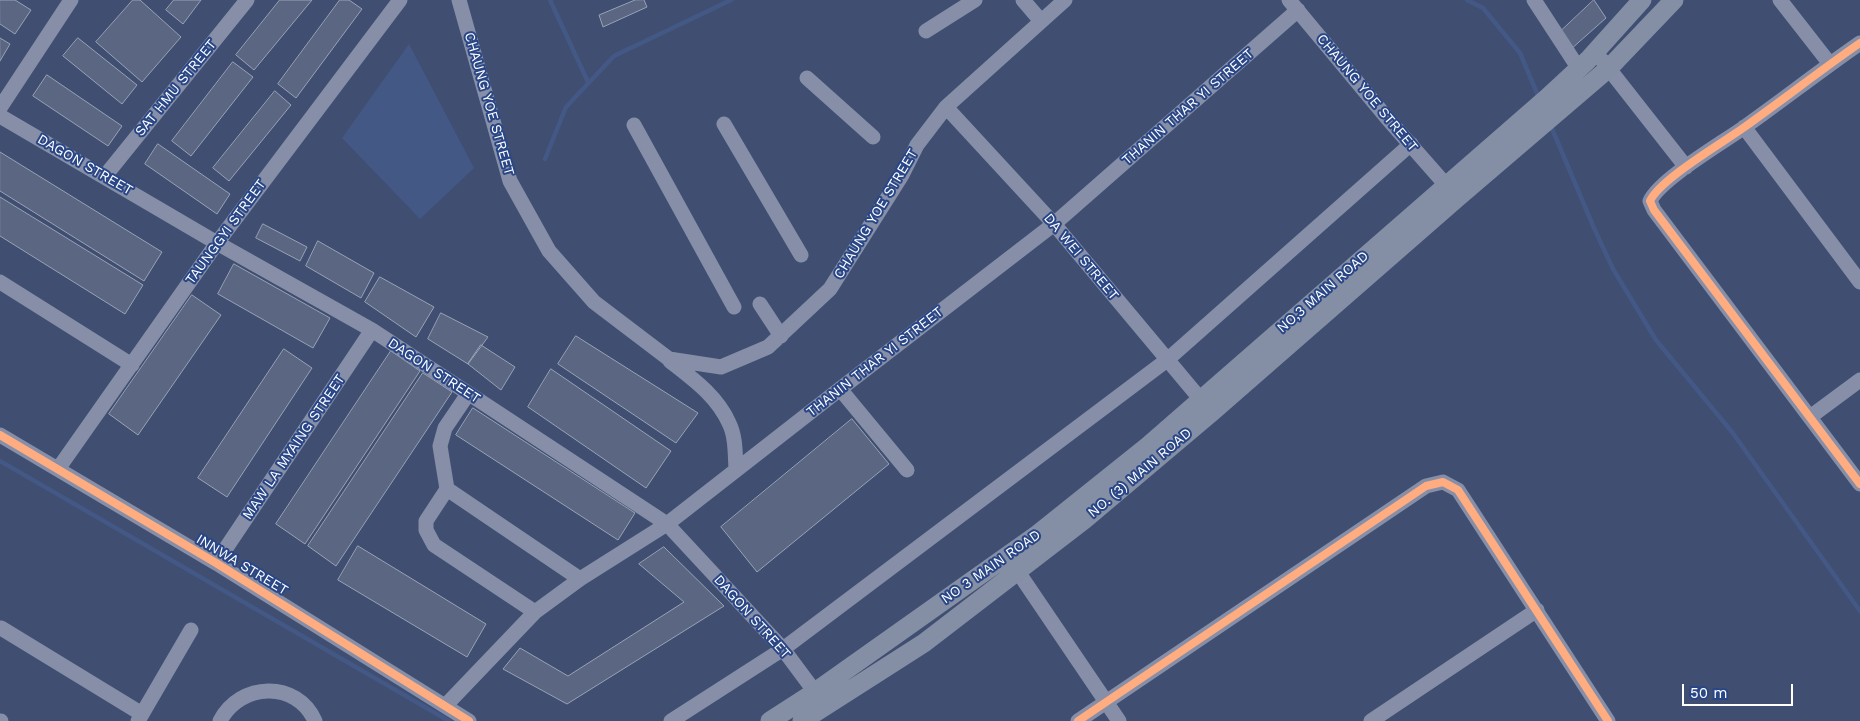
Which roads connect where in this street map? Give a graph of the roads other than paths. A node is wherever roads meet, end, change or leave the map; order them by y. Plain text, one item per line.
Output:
1 (71, 0) edge
2 (247, 0) edge
3 (400, 0) edge
4 (459, 0) edge
5 (975, 0) edge
6 (1023, 0) edge
7 (1065, 0) edge
8 (1534, 0) edge
9 (1642, 0) edge
10 (1674, 0) edge
11 (1780, 0) edge
12 (1294, 5) edge
13 (1041, 21) junction
14 (926, 31) dead end
15 (1860, 43) edge
16 (1596, 52) junction
17 (1830, 64) junction
18 (1609, 68) junction
19 (1579, 69) junction
20 (808, 78) dead end
21 (946, 107) junction
22 (0, 108) edge
23 (1547, 111) junction
24 (0, 116) edge
25 (724, 124) dead end
26 (634, 125) dead end
27 (1744, 128) junction
28 (873, 136) dead end
29 (1411, 144) junction
30 (1686, 167) junction
31 (104, 176) junction
32 (1452, 191) junction
33 (1054, 224) junction
34 (217, 243) junction
35 (801, 255) dead end
36 (0, 282) edge
37 (1860, 282) edge
38 (760, 304) dead end
39 (734, 307) dead end
40 (372, 330) junction
41 (781, 336) junction
42 (668, 360) junction
43 (1167, 360) junction
44 (132, 365) junction
45 (1860, 380) edge
46 (840, 389) junction
47 (468, 394) junction
48 (1206, 406) junction
49 (1810, 418) junction
50 (0, 434) edge
51 (58, 469) junction
52 (736, 469) junction
53 (907, 470) dead end
54 (1860, 484) edge
55 (448, 489) junction
56 (668, 524) junction
57 (1007, 556) junction
58 (216, 563) junction
59 (1018, 572) junction
60 (580, 579) junction
61 (1537, 610) junction
62 (536, 612) junction
63 (1, 628) edge
64 (191, 630) dead end
65 (783, 649) junction
66 (815, 692) junction
67 (1107, 703) junction
68 (446, 705) junction
69 (140, 717) edge
70 (220, 721) edge
71 (315, 721) edge
72 (470, 721) edge
73 (671, 721) edge
74 (770, 721) edge
75 (802, 721) edge
76 (1078, 721) edge
77 (1119, 721) edge
78 (1371, 721) edge
79 (1608, 721) edge

1 - 22 street
2 - 31 street, SAT HMU STREET
3 - 34 street, TAUNGGYI STREET
4 - 42 street, CHAUNG YOE STREET
5 - 14 street
6 - 13 street
7 - 13 street, CHAUNG YOE STREET
8 - 19 street
9 - 16 main road
10 - 18 main road
11 - 17 street
12 - 29 street, CHAUNG YOE STREET
12 - 33 street, THANIN THAR YI STREET
13 - 21 street, CHAUNG YOE STREET
15 - 17 street
16 - 18 street
16 - 19 main road
17 - 27 street
18 - 23 main road
18 - 30 street
19 - 23 main road
20 - 28 street
21 - 33 street, DA WEI STREET
21 - 41 street, CHAUNG YOE STREET
23 - 32 main road
24 - 31 street, DAGON STREET
25 - 35 street
26 - 39 street
27 - 30 street
27 - 37 street
29 - 32 street, CHAUNG YOE STREET
29 - 43 street
30 - 49 street
31 - 34 street, DAGON STREET
32 - 48 main road, NO,3 MAIN ROAD
33 - 43 street, DA WEI STREET
33 - 46 street, THANIN THAR YI STREET
34 - 40 street, DAGON STREET
34 - 44 street, TAUNGGYI STREET
36 - 44 street
38 - 41 street
40 - 47 street, DAGON STREET
40 - 58 street, MAW LA MYAING STREET
41 - 42 street, CHAUNG YOE STREET
42 - 52 street
43 - 48 street, DA WEI STREET
43 - 65 street
44 - 51 street, TAUNGGYI STREET
45 - 49 street
46 - 52 street, THANIN THAR YI STREET
46 - 53 street
47 - 55 street
47 - 56 street, DAGON STREET
48 - 57 main road, NO 3 MAIN ROAD
48 - 59 main road, NO. (3) MAIN ROAD
49 - 54 street
50 - 51 street, INNWA STREET
51 - 58 street, INNWA STREET
52 - 56 street, THANIN THAR YI STREET
55 - 60 street
55 - 62 street
56 - 60 street, THANIN THAR YI STREET
56 - 65 street, DAGON STREET
57 - 59 street
57 - 66 main road, NO 3 MAIN ROAD
58 - 68 street, INNWA STREET
59 - 67 street
59 - 75 main road, NO. (3) MAIN ROAD
60 - 62 street, THANIN THAR YI STREET
61 - 67 street
61 - 78 street
61 - 79 street
62 - 68 street, THANIN THAR YI STREET
63 - 69 street
64 - 69 street
65 - 66 street, DAGON STREET
65 - 73 street
66 - 74 main road, NO 3 MAIN ROAD
67 - 76 street
67 - 77 street
68 - 72 street, INNWA STREET
70 - 71 street

